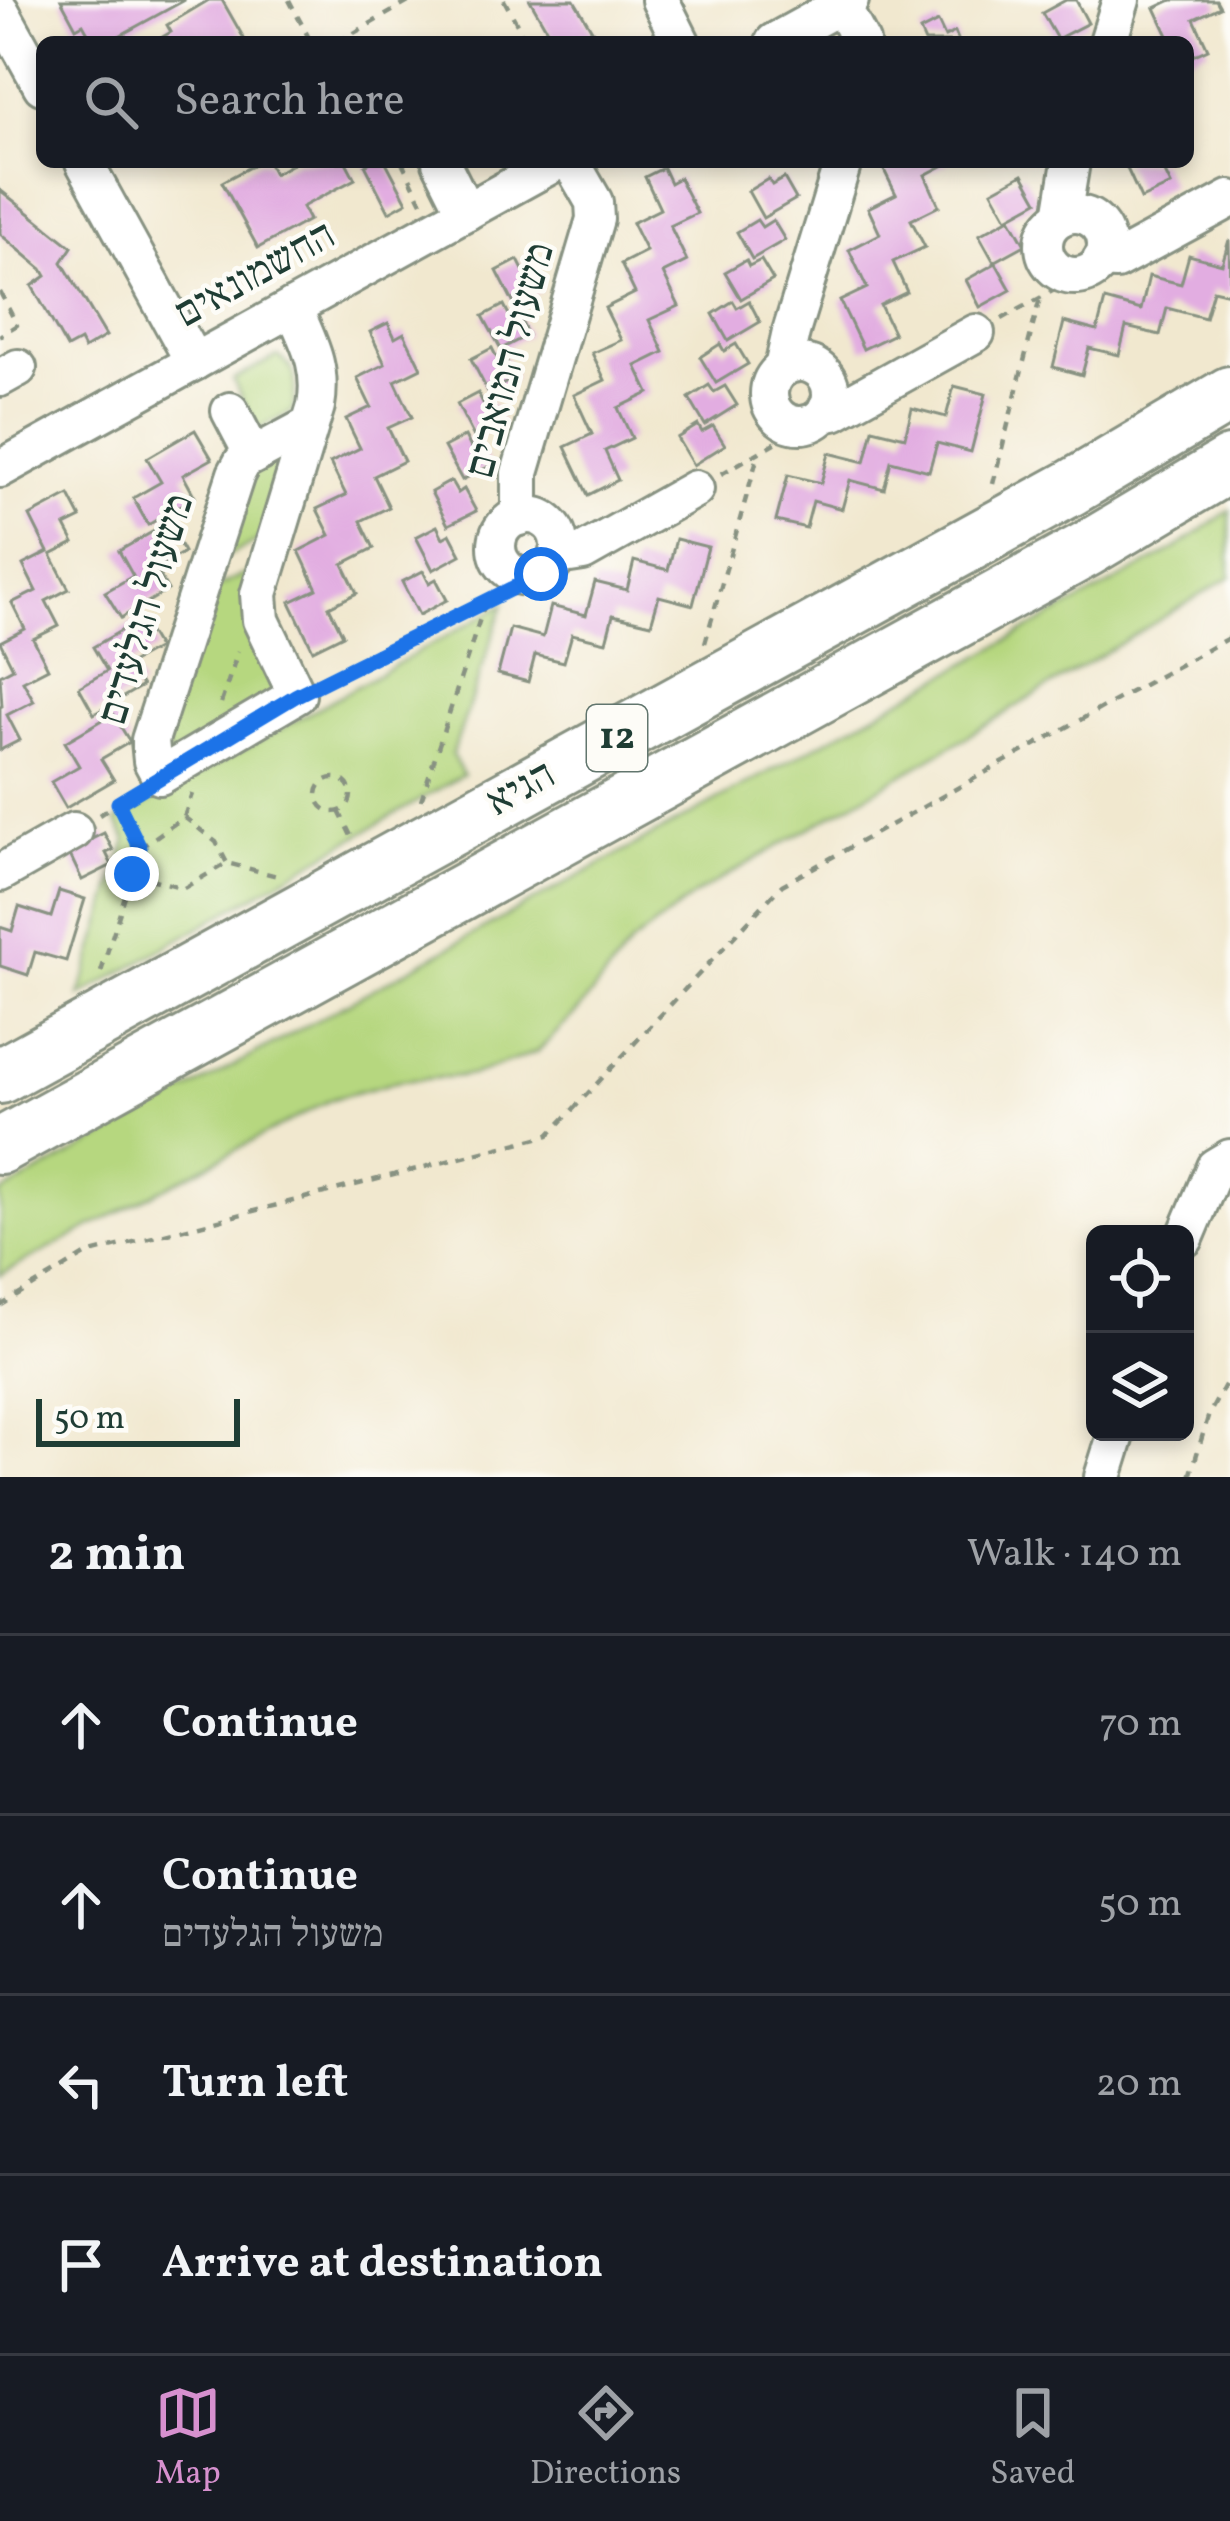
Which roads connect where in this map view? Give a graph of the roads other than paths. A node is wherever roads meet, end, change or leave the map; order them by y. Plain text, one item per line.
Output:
1 (1121, 0) edge
2 (846, 3) edge
3 (0, 10) edge
4 (785, 36) edge
5 (859, 36) edge
6 (1110, 36) edge
7 (36, 75) edge
8 (87, 168) edge
9 (442, 168) edge
10 (545, 168) edge
11 (574, 168) edge
12 (841, 168) edge
13 (1070, 168) edge
14 (1230, 199) edge
15 (1062, 217) junction
16 (451, 220) junction
17 (1092, 267) junction
18 (293, 307) junction
19 (976, 333) road end
20 (194, 362) junction
21 (1230, 394) edge
22 (230, 411) dead end
23 (310, 425) junction
24 (253, 455) junction
25 (1230, 464) edge
26 (0, 469) edge
27 (695, 489) road end
28 (520, 517) junction
29 (272, 551) junction
30 (544, 567) junction
31 (202, 582) junction
32 (74, 831) road end
33 (0, 873) edge
34 (0, 1076) edge
35 (0, 1146) edge
36 (1230, 1158) edge
37 (1190, 1225) edge
38 (1114, 1441) edge
39 (1103, 1477) edge

1 - 6 street
2 - 4 street
2 - 5 street
3 - 7 street
8 - 20 street
9 - 16 street
10 - 16 street, החשמונאים
11 - 28 street, משעול המואבים
12 - 19 street
13 - 15 street
14 - 17 street
15 - 17 street
15 - 17 street
16 - 18 street, החשמונאים
18 - 20 street, החשמונאים
18 - 23 street
20 - 26 street, החשמונאים
21 - 34 highway, הגיא / 12
22 - 24 street
23 - 24 street
23 - 29 street
24 - 31 street, משעול הגלעדים
25 - 35 highway, הגיא / 12
27 - 30 street
28 - 30 street
28 - 30 street
29 - 31 street
29 - 31 street, משעול הגלעדים
32 - 33 street
36 - 37 street
38 - 39 street

